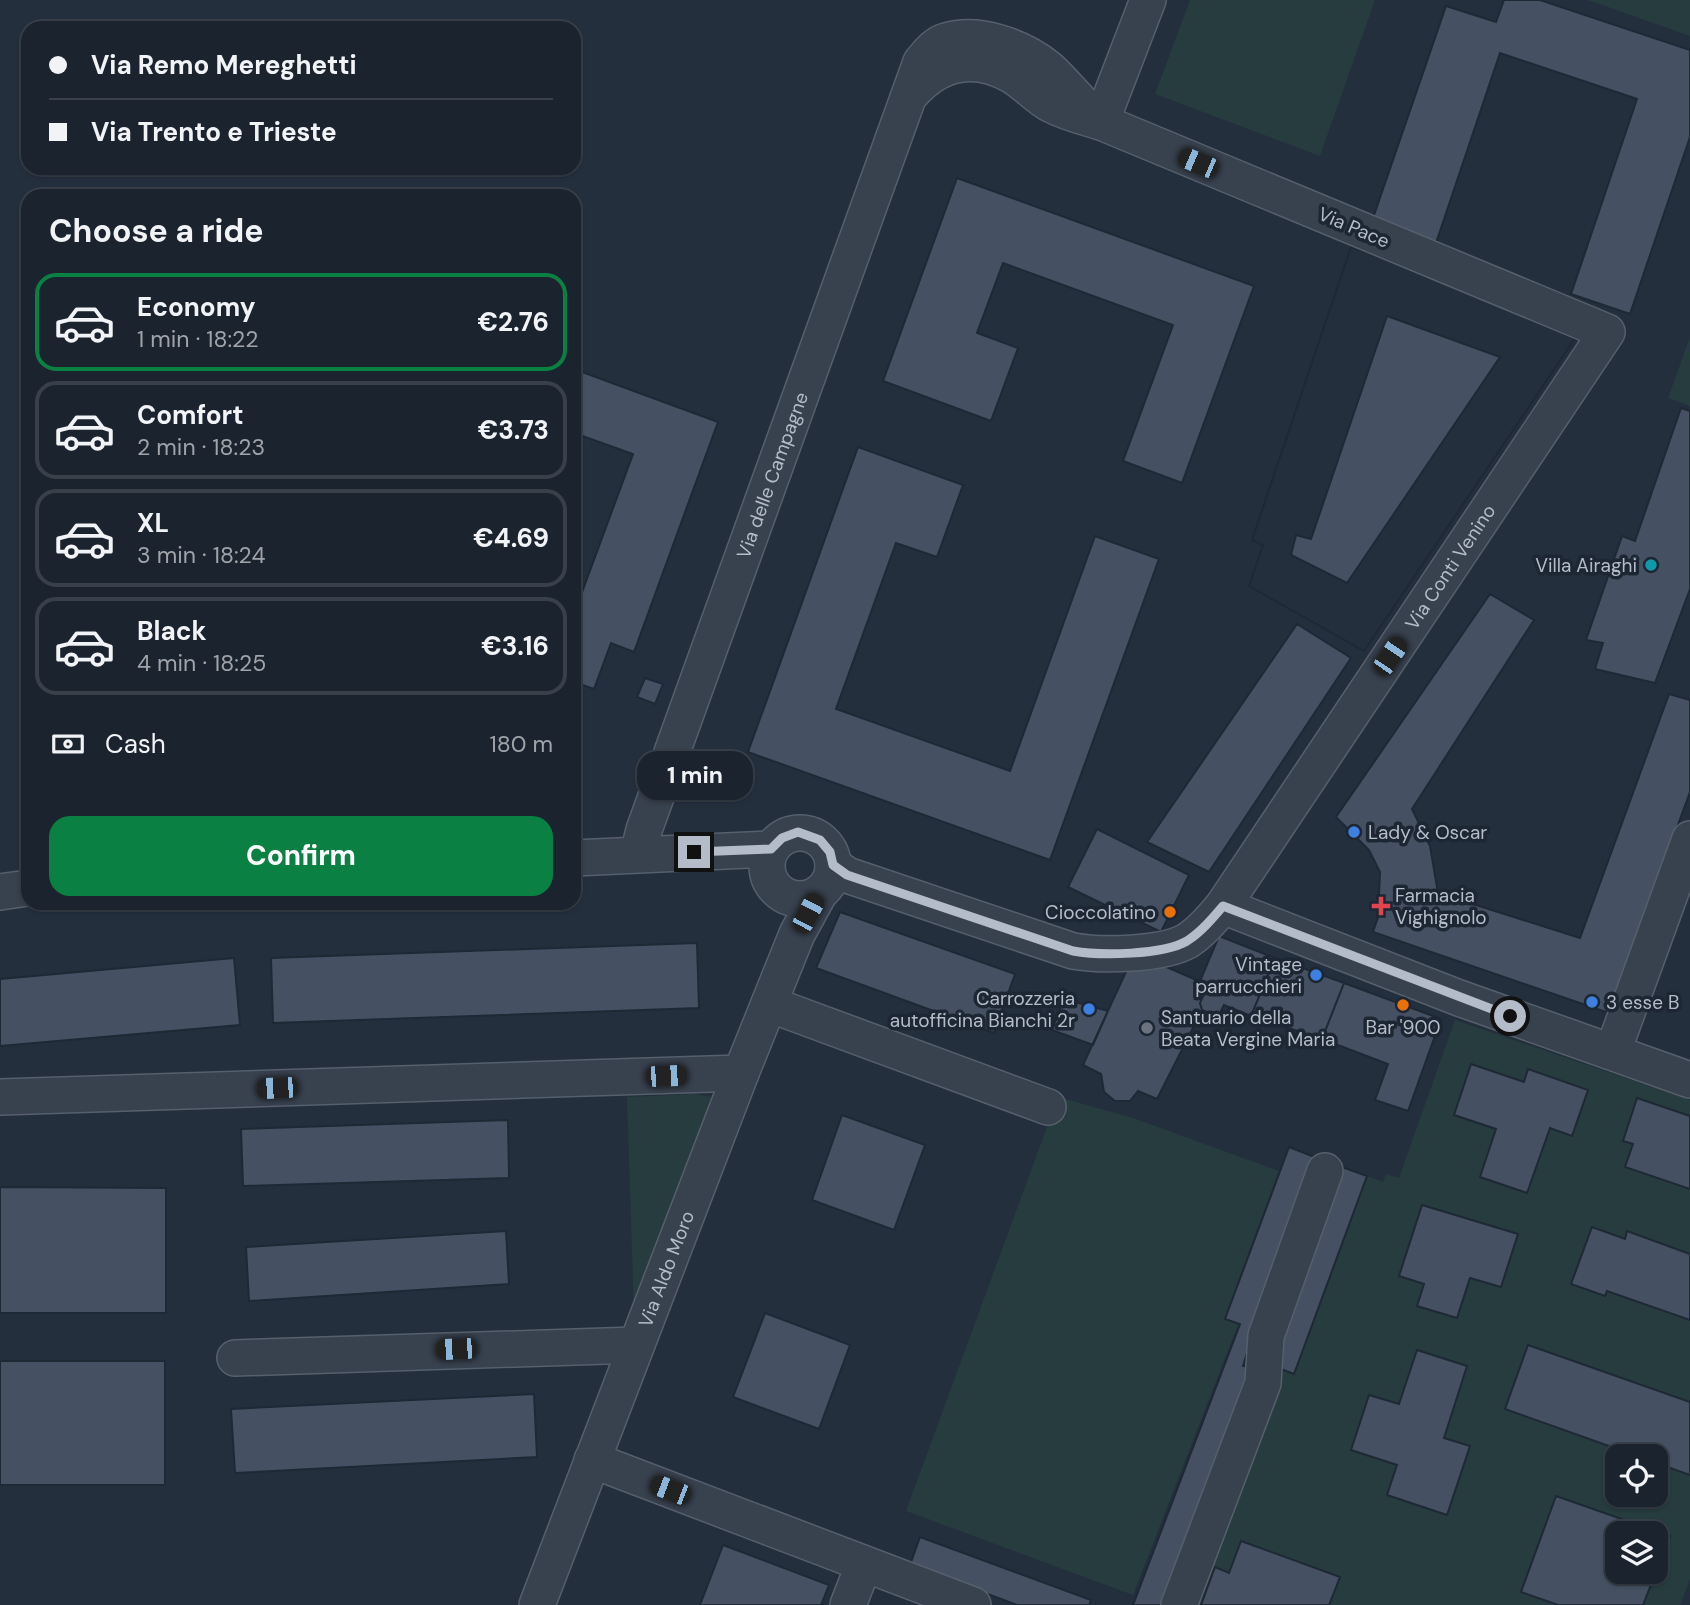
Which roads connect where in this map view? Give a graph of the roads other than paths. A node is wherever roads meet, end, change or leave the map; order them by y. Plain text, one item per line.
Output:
1 (1148, 0) edge
2 (910, 95) joint
3 (1101, 122) junction
4 (1607, 332) joint
5 (1690, 839) edge
6 (638, 854) junction
7 (768, 857) junction
8 (581, 858) edge
9 (832, 878) junction
10 (21, 889) edge
11 (0, 892) edge
12 (786, 896) junction
13 (1223, 906) junction
14 (797, 934) junction
15 (769, 1004) junction
16 (1612, 1051) junction
17 (741, 1073) junction
18 (1690, 1080) edge
19 (0, 1097) edge
20 (1048, 1107) dead end
21 (1325, 1171) dead end
22 (636, 1345) junction
23 (235, 1358) dead end
24 (592, 1460) junction
25 (864, 1563) junction
26 (537, 1605) edge
27 (848, 1605) edge
28 (973, 1605) edge
29 (1179, 1605) edge

1 - 3 street
2 - 3 street, Via Pace
2 - 6 street, Via delle Campagne
3 - 4 street, Via Pace
4 - 13 street, Via Conti Venino
5 - 16 street
6 - 7 street
6 - 8 street
7 - 9 street
7 - 12 street
9 - 12 street
9 - 13 street, Via Conti Venino
9 - 14 street, Via Aldo Moro
10 - 11 street
12 - 14 street
13 - 16 street
14 - 15 street, Via Aldo Moro
15 - 17 street, Via Aldo Moro
15 - 20 street
16 - 18 street
17 - 19 street
17 - 22 street, Via Aldo Moro
21 - 29 street
22 - 23 street
22 - 24 street, Via Aldo Moro
24 - 25 street
24 - 26 street, Via Aldo Moro
25 - 27 street
25 - 28 street

